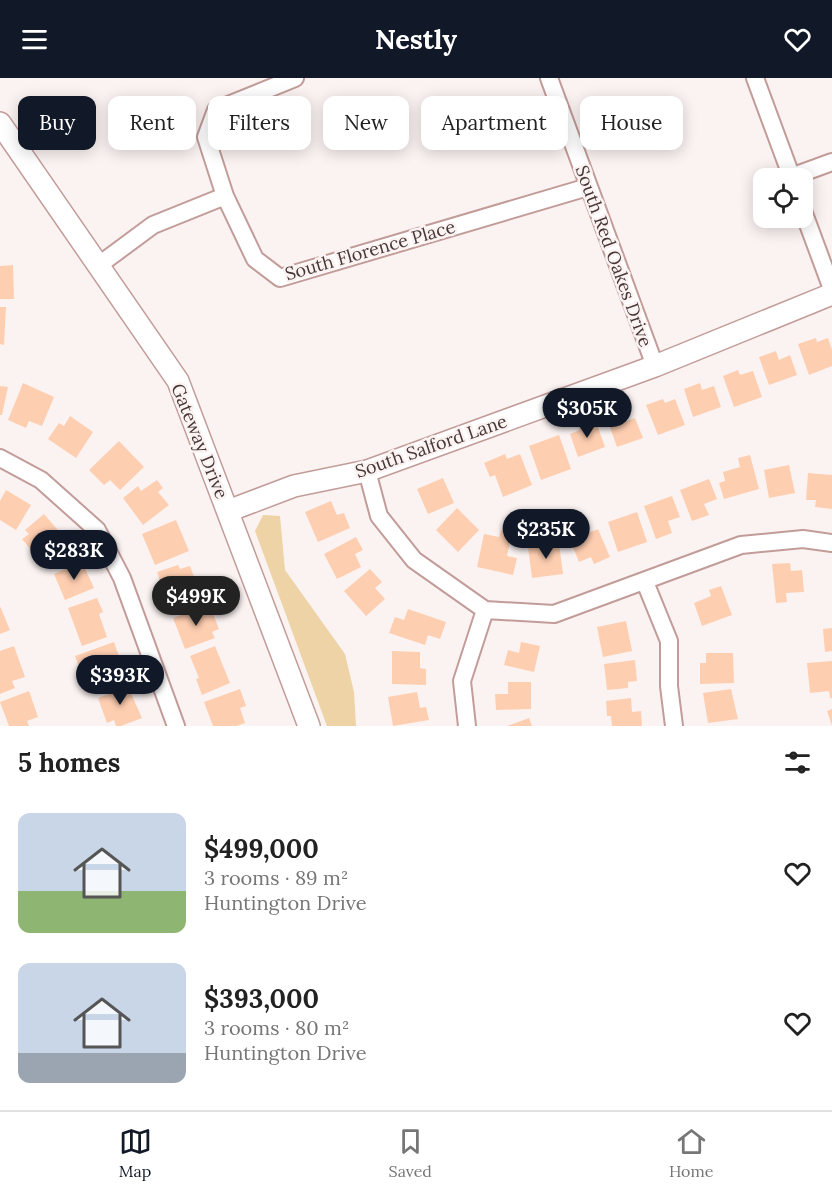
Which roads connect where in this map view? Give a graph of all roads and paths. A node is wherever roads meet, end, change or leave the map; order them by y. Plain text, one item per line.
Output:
1 (549, 78) edge
2 (755, 78) edge
3 (286, 80) edge
4 (0, 123) edge
5 (832, 162) edge
6 (787, 168) edge
7 (813, 169) edge
8 (588, 187) junction
9 (225, 196) junction
10 (809, 228) edge
11 (99, 265) junction
12 (832, 289) edge
13 (832, 294) edge
14 (655, 366) junction
15 (0, 458) edge
16 (367, 471) junction
17 (228, 511) junction
18 (832, 543) edge
19 (645, 582) junction
20 (484, 610) junction
21 (176, 726) edge
22 (309, 726) edge
23 (467, 726) edge
24 (674, 726) edge

1 - 8 street, South Red Oakes Drive
2 - 6 street
3 - 9 street, South Florence Place
4 - 11 street, Gateway Drive
5 - 7 street
8 - 9 street, South Florence Place
8 - 14 street, South Red Oakes Drive
9 - 11 street
10 - 12 street
11 - 17 street, Gateway Drive
13 - 14 street, South Salford Lane
14 - 16 street, South Salford Lane
15 - 21 street
16 - 17 street, South Salford Lane
16 - 20 street
17 - 22 street, Gateway Drive
18 - 19 street
19 - 20 street
19 - 24 street
20 - 23 street

